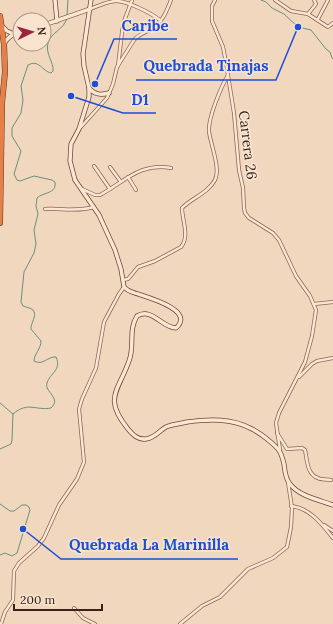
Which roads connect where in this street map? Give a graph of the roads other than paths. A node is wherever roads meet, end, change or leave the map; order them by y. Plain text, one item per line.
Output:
1 (55, 0) edge
2 (92, 0) edge
3 (132, 0) edge
4 (170, 0) edge
5 (215, 0) edge
6 (275, 0) edge
7 (314, 0) edge
8 (328, 0) edge
9 (130, 5) junction
10 (90, 9) junction
11 (308, 14) junction
12 (0, 16) edge
13 (318, 19) junction
14 (57, 21) junction
15 (161, 21) junction
16 (52, 23) edge
17 (333, 23) edge
18 (2, 26) junction
19 (12, 33) edge
20 (12, 35) edge
21 (4, 44) junction
22 (117, 67) junction
23 (228, 75) junction
24 (89, 88) junction
25 (109, 93) junction
26 (79, 129) junction
27 (94, 166) dead end
28 (110, 167) dead end
29 (171, 168) dead end
30 (128, 177) junction
31 (121, 182) junction
32 (1, 188) edge
33 (80, 188) junction
34 (110, 189) junction
35 (136, 190) dead end
36 (94, 207) junction
37 (45, 209) dead end
38 (0, 222) edge
39 (123, 280) junction
40 (124, 287) junction
41 (333, 302) edge
42 (314, 304) junction
43 (333, 358) edge
44 (296, 380) junction
45 (276, 431) junction
46 (280, 452) junction
47 (330, 480) dead end
48 (288, 481) junction
49 (333, 505) edge
50 (291, 506) junction
51 (322, 524) junction
52 (333, 531) edge
53 (333, 538) edge
54 (74, 608) dead end
55 (1, 624) edge
56 (95, 624) edge
57 (180, 624) edge

1 - 14 main road
2 - 10 main road
3 - 9 street
4 - 15 street
5 - 23 street, Carrera 26
6 - 11 street
7 - 11 street
8 - 13 street
9 - 10 street
9 - 15 street
9 - 22 street
10 - 14 main road
10 - 24 main road
11 - 13 street
12 - 18 highway
13 - 17 street
14 - 16 main road
15 - 22 street
18 - 19 main road
18 - 21 highway
20 - 21 main road
21 - 32 highway
22 - 25 street
23 - 39 street
23 - 42 street, Carrera 26
24 - 25 main road
24 - 26 main road
25 - 26 street
26 - 33 main road
27 - 34 street
28 - 31 street
29 - 30 street
30 - 31 street
30 - 35 street
31 - 34 street
32 - 38 highway
33 - 34 street
33 - 36 main road
36 - 37 street
36 - 39 main road
39 - 40 main road
40 - 46 main road
40 - 55 street
41 - 42 street
42 - 44 street
43 - 44 street
44 - 45 street
45 - 46 street
45 - 47 street
46 - 48 main road
48 - 49 main road
48 - 50 street
50 - 51 street
50 - 57 street
51 - 52 street
51 - 53 street
54 - 56 street

